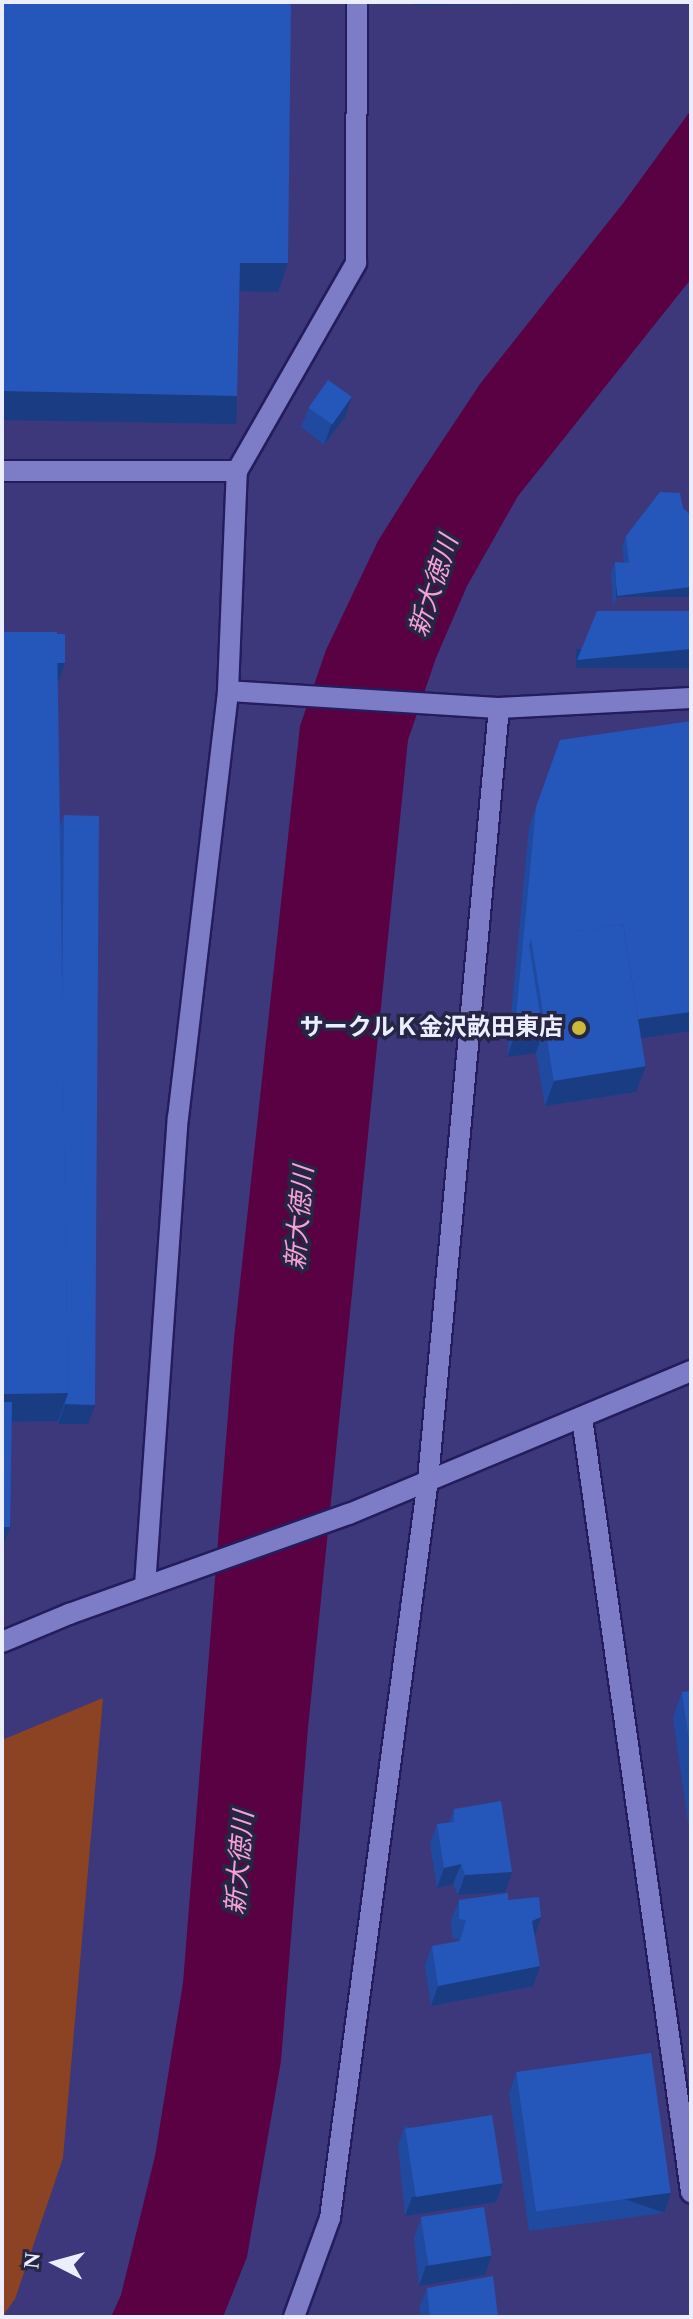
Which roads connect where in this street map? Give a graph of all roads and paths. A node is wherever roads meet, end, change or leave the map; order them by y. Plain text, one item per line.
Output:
1 (357, 2) edge
2 (2, 471) edge
3 (237, 471) junction
4 (228, 691) junction
5 (691, 698) edge
6 (499, 708) junction
7 (691, 1371) edge
8 (582, 1418) junction
9 (428, 1480) junction
10 (145, 1586) junction
11 (2, 1642) edge
12 (691, 2192) edge
13 (294, 2317) edge

1 - 3 street
2 - 3 street
3 - 4 street
4 - 6 street
4 - 10 street
5 - 6 street
6 - 9 street
7 - 8 street
8 - 9 street
8 - 12 street
9 - 10 street
9 - 13 street
10 - 11 street

